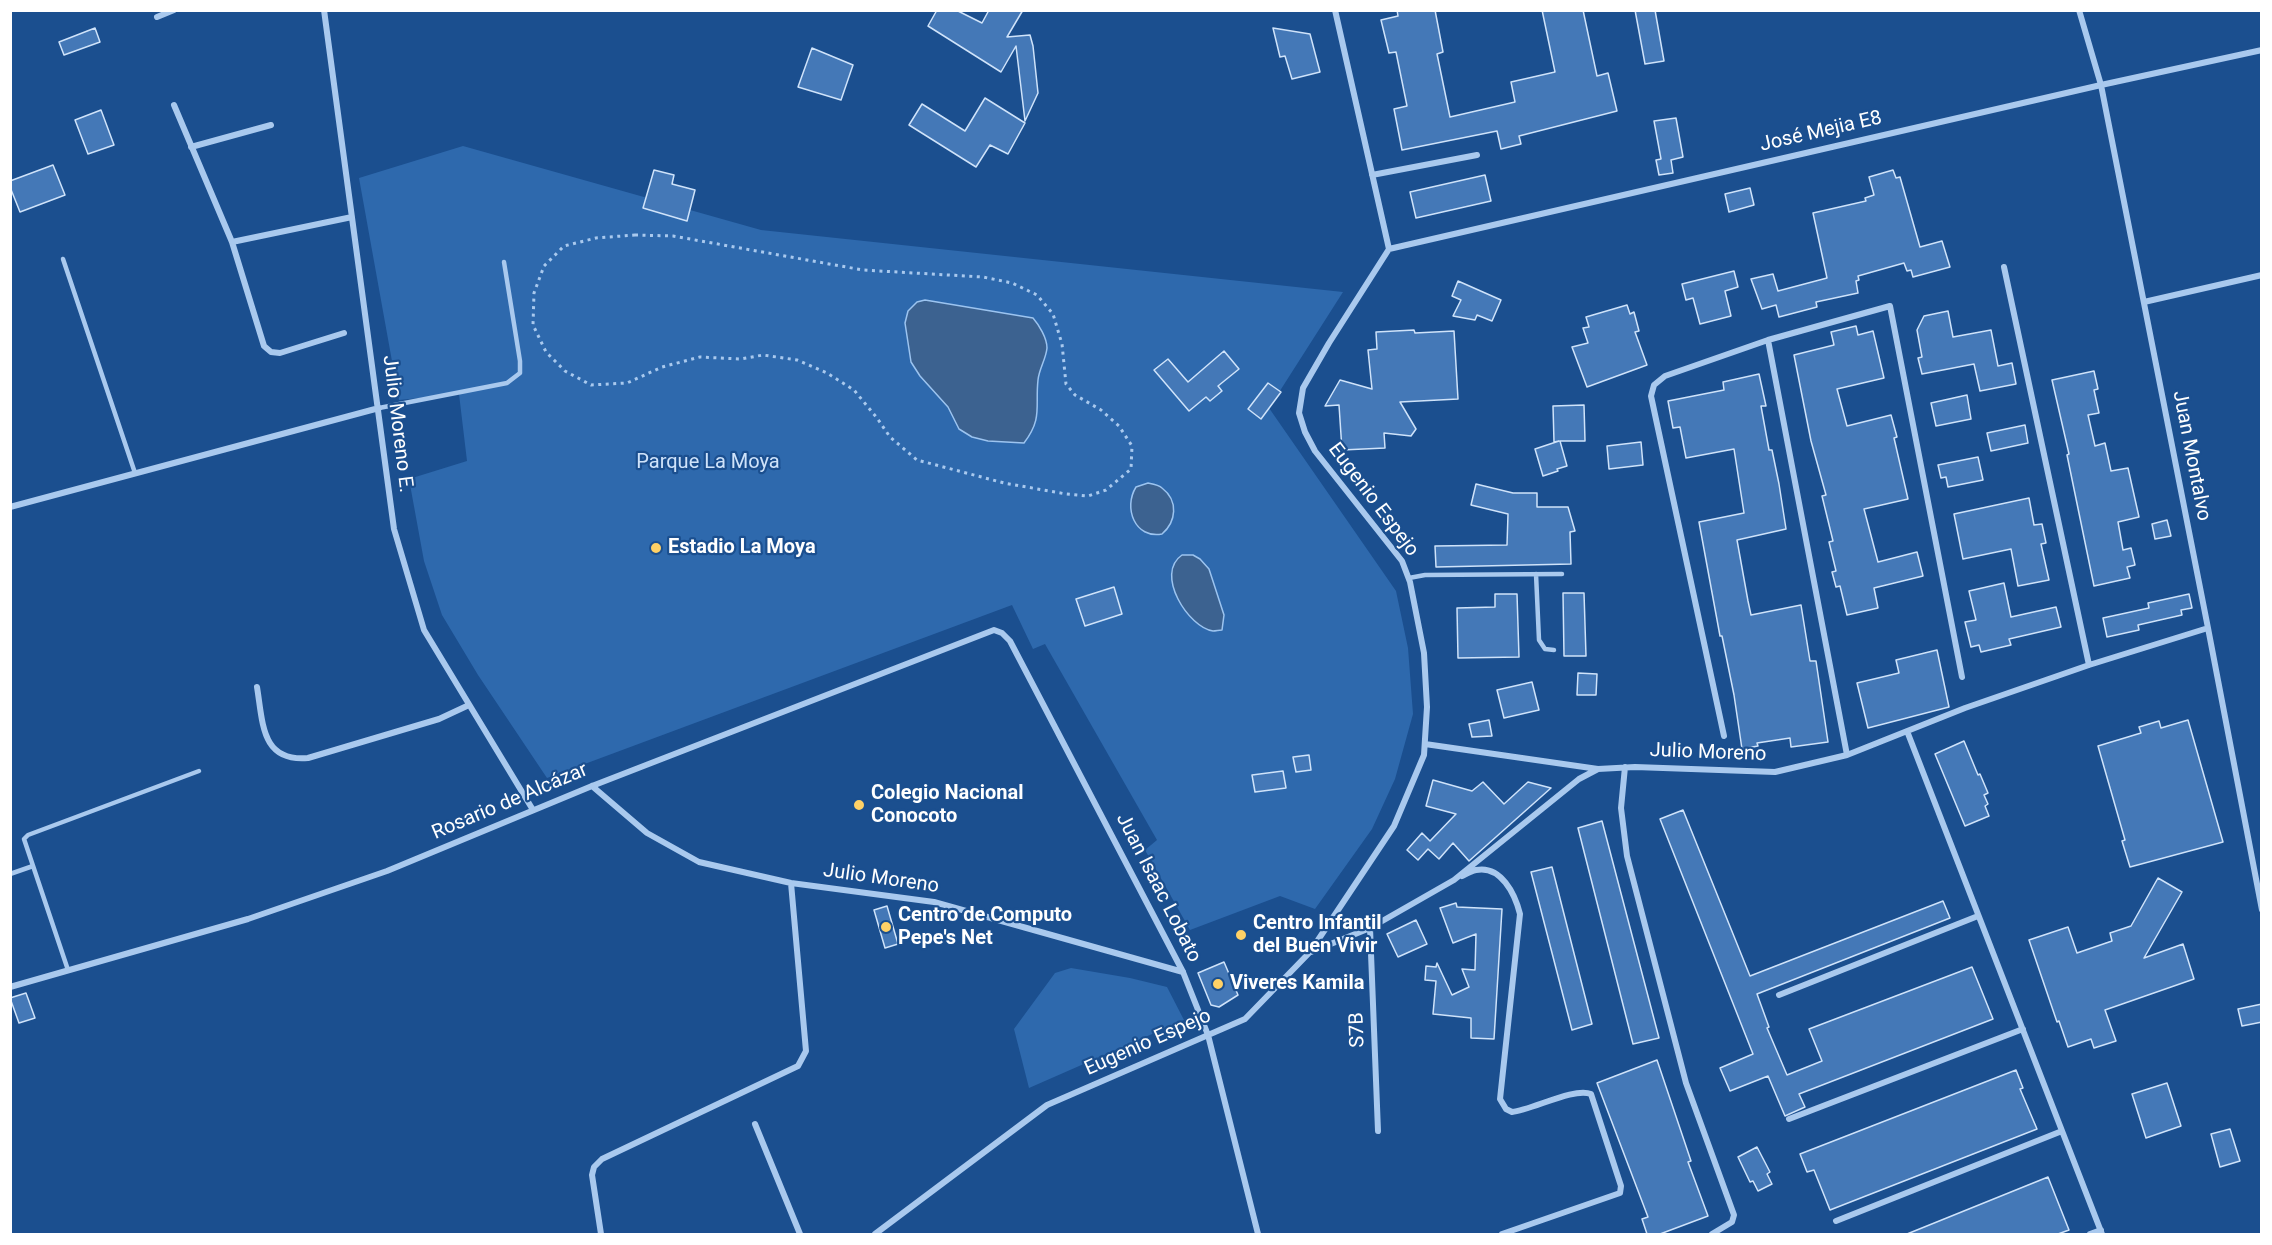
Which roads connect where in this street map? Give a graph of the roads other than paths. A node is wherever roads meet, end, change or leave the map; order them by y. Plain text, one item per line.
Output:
1 (174, 10) edge
2 (324, 10) edge
3 (1335, 10) edge
4 (2079, 10) edge
5 (157, 17) dead end
6 (2262, 50) edge
7 (2101, 85) junction
8 (174, 105) dead end
9 (271, 125) dead end
10 (191, 147) junction
11 (1477, 155) dead end
12 (1372, 175) junction
13 (352, 217) junction
14 (232, 242) junction
15 (1389, 249) junction
16 (63, 259) dead end
17 (504, 262) dead end
18 (2004, 267) dead end
19 (2262, 275) edge
20 (2144, 303) junction
21 (344, 333) dead end
22 (1768, 340) junction
23 (379, 408) junction
24 (135, 473) junction
25 (10, 507) edge
26 (1536, 574) junction
27 (1562, 574) dead end
28 (1409, 578) junction
29 (2208, 627) junction
30 (1010, 641) joint
31 (1554, 650) dead end
32 (2089, 665) junction
33 (1962, 677) dead end
34 (258, 687) dead end
35 (470, 705) junction
36 (1907, 731) junction
37 (1724, 736) dead end
38 (1425, 744) junction
39 (1847, 755) junction
40 (1625, 767) junction
41 (1598, 768) junction
42 (199, 771) dead end
43 (592, 786) junction
44 (533, 810) junction
45 (33, 866) junction
46 (10, 874) edge
47 (1454, 880) junction
48 (791, 883) junction
49 (2262, 910) edge
50 (1978, 915) junction
51 (1370, 928) junction
52 (1310, 952) junction
53 (68, 970) junction
54 (1184, 972) junction
55 (10, 987) edge
56 (1779, 995) dead end
57 (2023, 1029) junction
58 (1208, 1035) junction
59 (1789, 1119) dead end
60 (755, 1124) dead end
61 (1378, 1131) dead end
62 (2062, 1131) junction
63 (1836, 1221) dead end
64 (2102, 1232) edge
65 (601, 1234) edge
66 (800, 1234) edge
67 (875, 1234) edge
68 (1258, 1234) edge
69 (1502, 1234) edge
70 (1712, 1234) edge
71 (2090, 1234) edge

1 - 5 street
2 - 13 street, Julio Moreno E.
3 - 12 street
4 - 7 street, Juan Montalvo
6 - 7 street, José Mejia E8
7 - 15 street, José Mejia E8
7 - 20 street, Juan Montalvo
8 - 10 street
9 - 10 street
10 - 14 street
11 - 12 street
12 - 15 street
13 - 14 street
13 - 23 street, Julio Moreno E.
14 - 21 street
15 - 28 street, Eugenio Espejo
16 - 24 lane
17 - 23 lane
18 - 32 street
19 - 20 street
20 - 29 street, Juan Montalvo
22 - 33 street
22 - 37 street
22 - 39 street
23 - 24 street
23 - 35 street, Julio Moreno E.
24 - 25 street
26 - 27 lane
26 - 28 lane
26 - 31 lane
28 - 38 street, Eugenio Espejo
29 - 32 street, Julio Moreno
29 - 49 street, Juan Montalvo
30 - 43 street, Rosario de Alcázar
30 - 54 street, Juan Isaac Lobato
32 - 36 street, Julio Moreno
34 - 35 street
35 - 44 street, Julio Moreno E.
36 - 39 street, Julio Moreno
36 - 50 street
38 - 41 street, Julio Moreno
38 - 52 street, Eugenio Espejo
39 - 40 street, Julio Moreno
40 - 41 street, Julio Moreno
40 - 70 street
41 - 47 street
42 - 45 lane
43 - 44 street, Rosario de Alcázar
43 - 48 street, Julio Moreno
44 - 53 street, Rosario de Alcázar
45 - 46 lane
45 - 53 lane
47 - 51 street
47 - 69 street
48 - 54 street, Julio Moreno
48 - 65 street
50 - 56 street
50 - 57 street
51 - 52 street
51 - 61 street, S7B
52 - 58 street, Eugenio Espejo
53 - 55 street, Rosario de Alcázar
54 - 58 street, Juan Isaac Lobato
57 - 59 street
57 - 62 street
58 - 67 street, Eugenio Espejo
58 - 68 street, Juan Isaac Lobato
60 - 66 street
62 - 63 street
62 - 64 street
64 - 71 street

